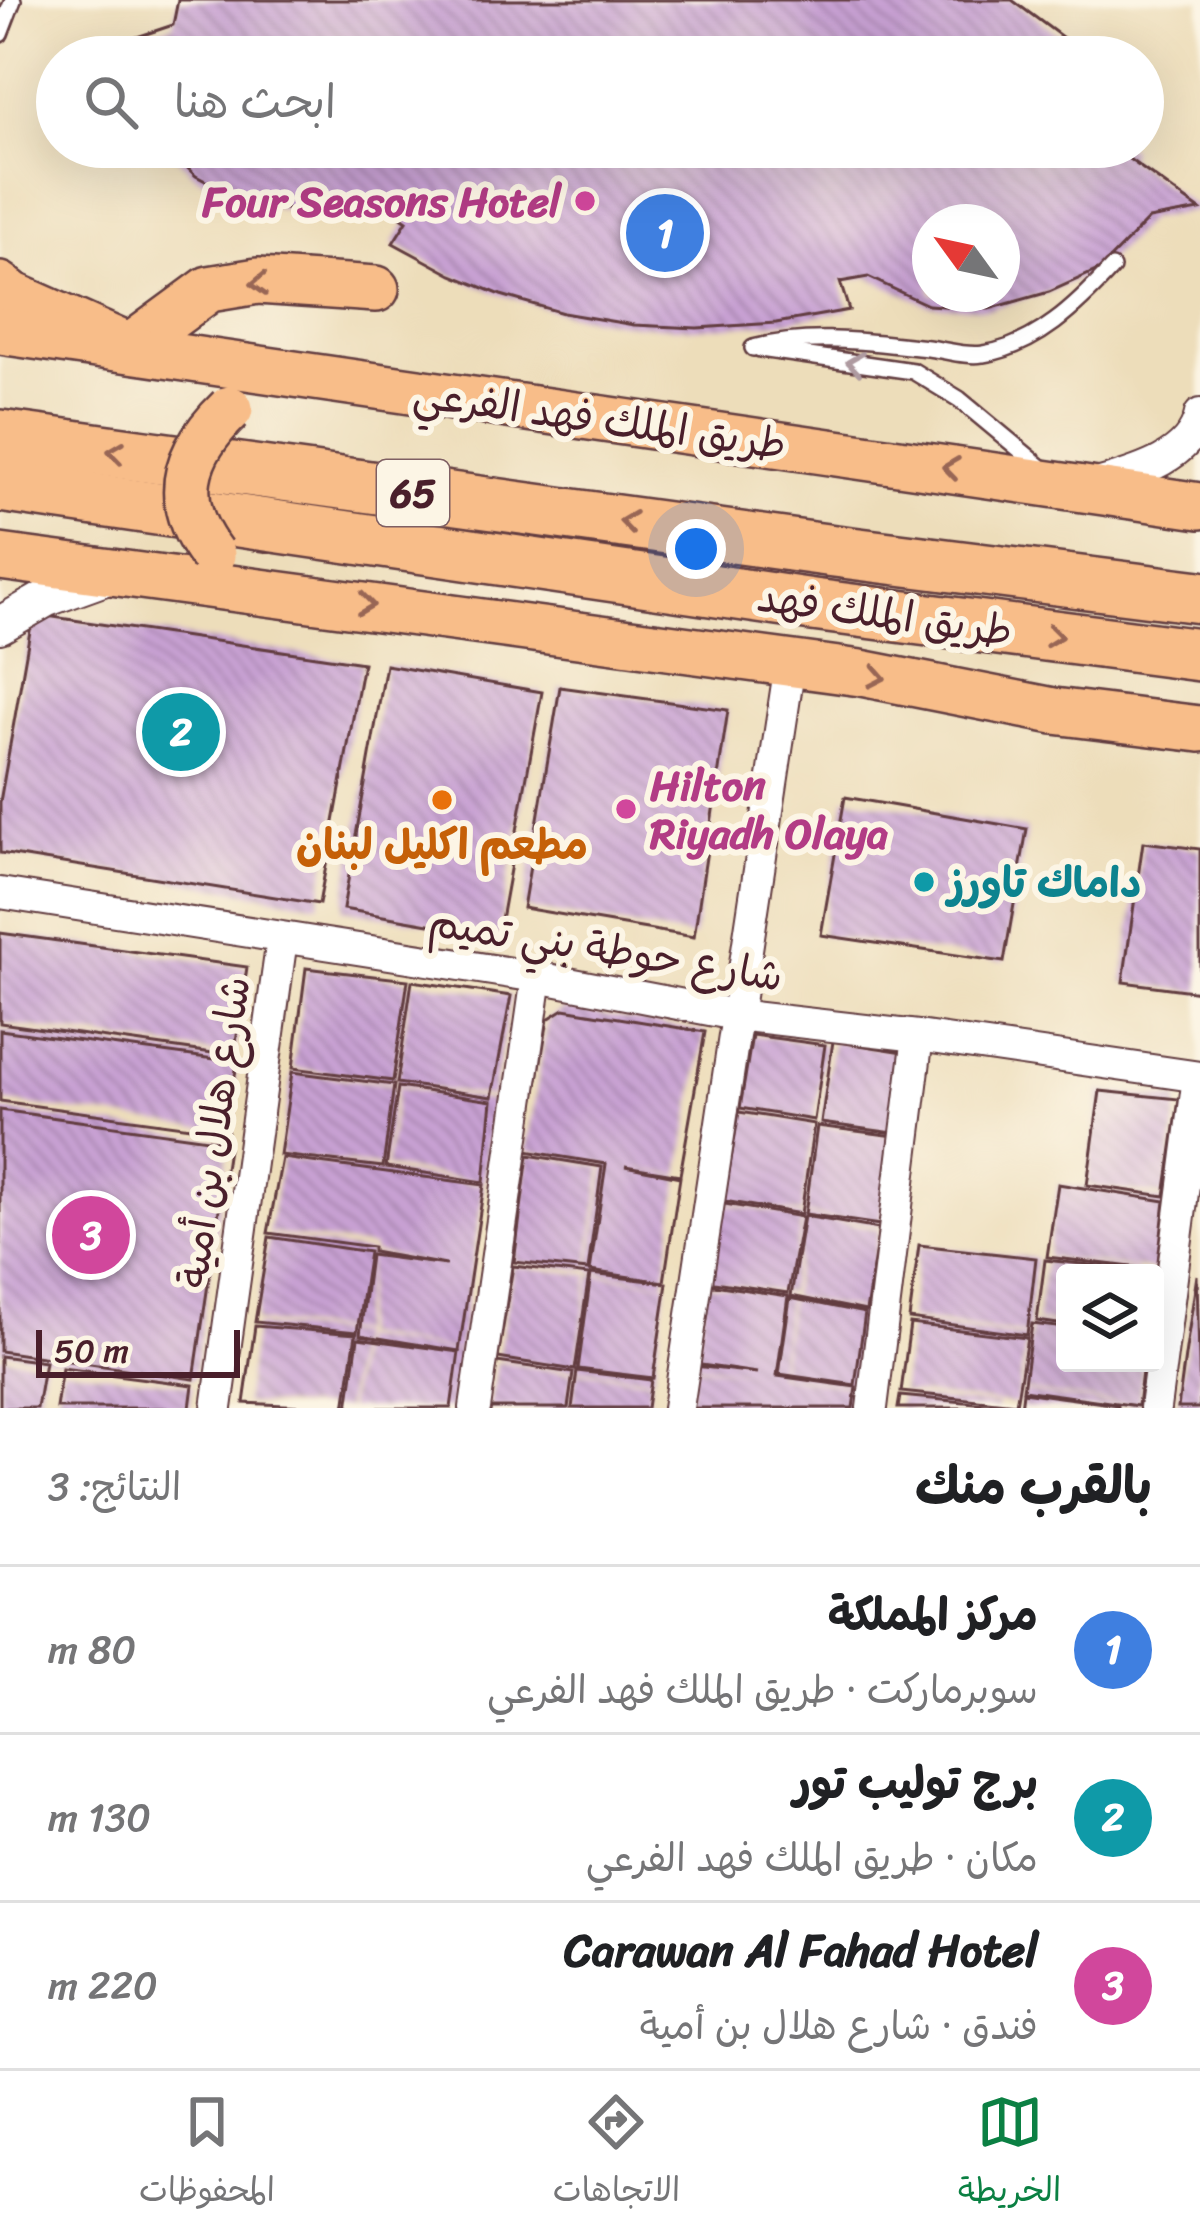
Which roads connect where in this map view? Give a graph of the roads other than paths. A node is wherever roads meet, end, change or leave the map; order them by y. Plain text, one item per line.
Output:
1 (13, 0) edge
2 (0, 34) edge
3 (1112, 268) dead end
4 (0, 285) edge
5 (376, 289) dead end
6 (0, 331) edge
7 (130, 347) junction
8 (334, 380) junction
9 (1200, 414) edge
10 (0, 436) edge
11 (1073, 485) junction
12 (0, 486) edge
13 (1200, 506) edge
14 (0, 557) edge
15 (116, 573) junction
16 (299, 595) junction
17 (1200, 597) edge
18 (0, 625) edge
19 (1200, 655) edge
20 (790, 664) junction
21 (1200, 729) edge
22 (0, 893) edge
23 (282, 940) junction
24 (537, 977) junction
25 (736, 1015) junction
26 (918, 1036) junction
27 (1199, 1077) edge
28 (217, 1408) edge
29 (475, 1408) edge
30 (678, 1408) edge
31 (872, 1408) edge
32 (1155, 1408) edge

1 - 2 lane
11 -> 3 lane
4 - 7 main road
5 -> 7 main road
6 - 7 main road, طريق الملك فهد الفرعي
7 - 8 main road, طريق الملك فهد الفرعي
11 -> 8 main road, طريق الملك فهد الفرعي
8 - 16 main road, bridge
9 - 11 street
17 -> 10 highway, طريق الملك فهد / 65
11 - 13 main road, طريق الملك فهد الفرعي
12 -> 19 highway, طريق الملك فهد / 65
14 - 15 main road
15 - 16 main road
15 - 18 street
16 -> 20 main road
20 -> 21 main road
20 - 25 street
22 - 23 street, شارع حوطة بني تميم
23 - 24 street, شارع حوطة بني تميم
23 - 28 street, شارع هلال بن أمية
24 - 25 street, شارع حوطة بني تميم
24 - 29 street
25 - 26 street, شارع حوطة بني تميم
25 - 30 street
26 - 27 street, شارع حوطة بني تميم
26 - 31 street
27 - 32 street

